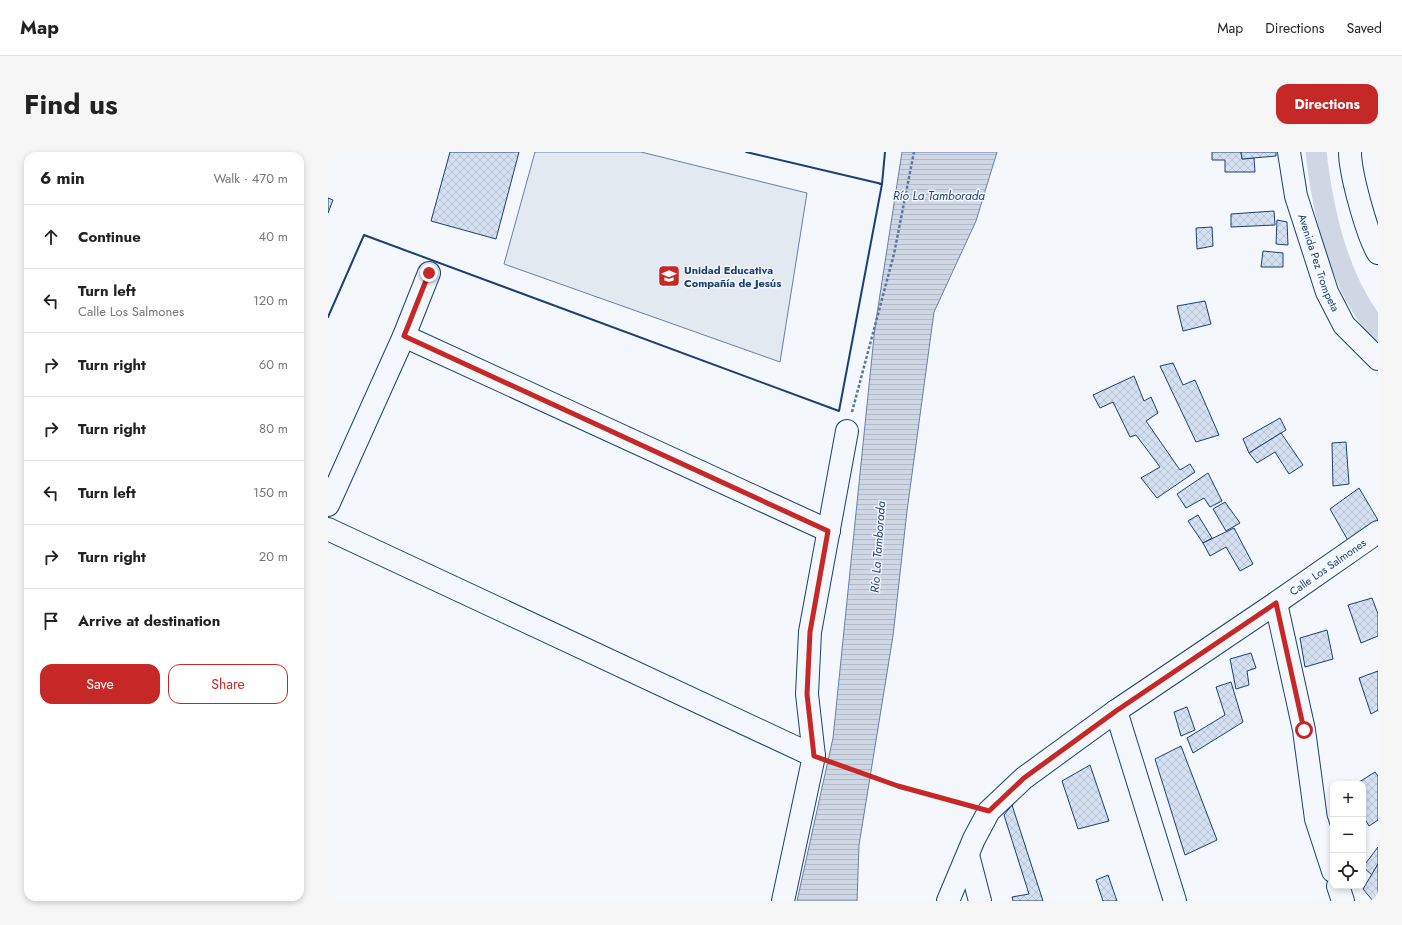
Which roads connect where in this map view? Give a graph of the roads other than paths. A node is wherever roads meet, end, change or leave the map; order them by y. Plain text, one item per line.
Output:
1 (1289, 152) edge
2 (1350, 152) edge
3 (1378, 253) edge
4 (429, 273) dead end
5 (404, 336) junction
6 (1378, 359) edge
7 (847, 431) road end
8 (328, 505) edge
9 (328, 529) edge
10 (828, 531) junction
11 (1378, 532) edge
12 (1276, 603) junction
13 (1116, 711) junction
14 (814, 756) junction
15 (968, 855) junction
16 (1330, 862) edge
17 (1339, 889) edge
18 (783, 901) edge
19 (948, 901) edge
20 (980, 901) edge
21 (1175, 901) edge
22 (1343, 901) edge

1 - 6 street, Avenida Pez Trompeta
2 - 3 street
4 - 5 street
5 - 8 street
5 - 10 street
7 - 10 street
9 - 14 street
10 - 14 street
11 - 12 street, Calle Los Salmones
12 - 13 street, Calle Los Salmones
12 - 16 street
13 - 15 street, Calle Los Salmones
13 - 21 street
14 - 18 street
15 - 19 street, Calle Los Salmones
15 - 20 street
17 - 22 street

